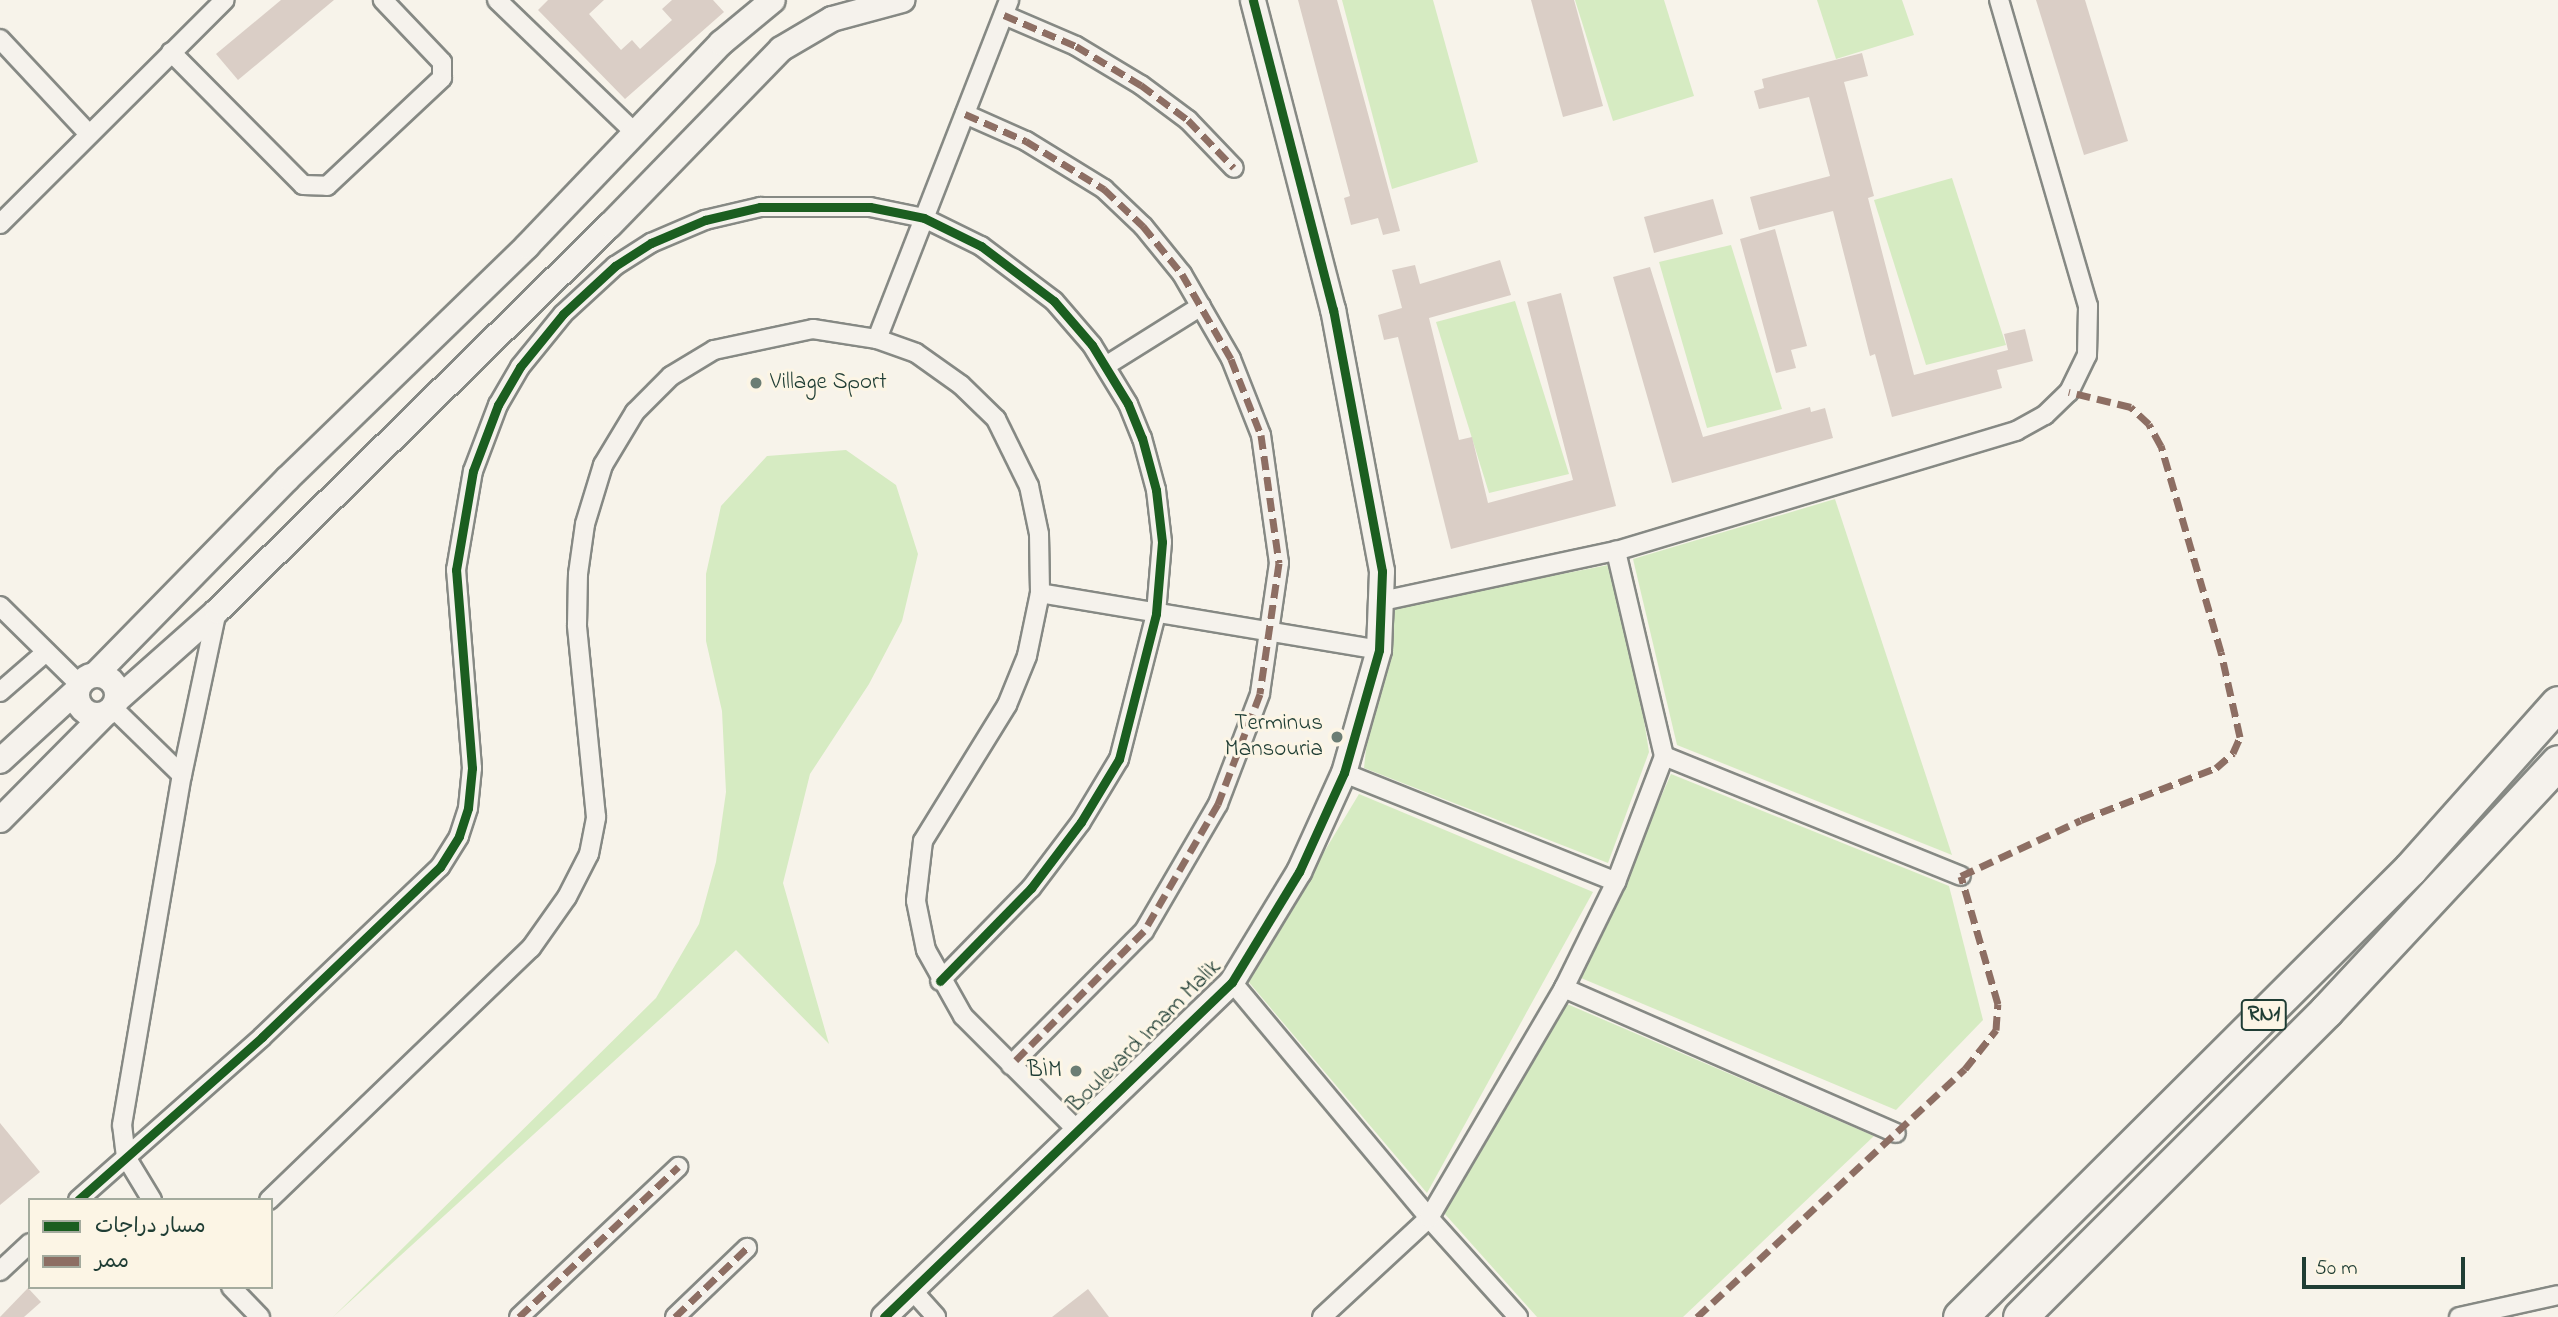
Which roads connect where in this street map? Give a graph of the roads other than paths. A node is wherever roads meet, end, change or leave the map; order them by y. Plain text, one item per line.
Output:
1 (200, 0) edge
2 (225, 0) edge
3 (383, 0) edge
4 (497, 0) edge
5 (773, 0) edge
6 (902, 0) edge
7 (1253, 0) edge
8 (1999, 0) edge
9 (1007, 7) edge
10 (204, 21) junction
11 (0, 39) edge
12 (171, 52) junction
13 (965, 114) junction
14 (635, 133) junction
15 (89, 134) junction
16 (1234, 168) dead end
17 (924, 218) junction
18 (0, 224) edge
19 (1201, 306) junction
20 (877, 339) junction
21 (1107, 365) junction
22 (1616, 551) junction
23 (1040, 593) junction
24 (1381, 601) junction
25 (0, 606) edge
26 (217, 611) junction
27 (1156, 614) junction
28 (1272, 634) junction
29 (1379, 650) junction
30 (46, 652) junction
31 (83, 683) junction
32 (0, 692) edge
33 (2558, 703) edge
34 (112, 707) junction
35 (1664, 756) junction
36 (0, 761) edge
37 (2558, 762) edge
38 (1344, 773) junction
39 (182, 775) junction
40 (0, 820) edge
41 (1962, 876) dead end
42 (1616, 882) junction
43 (940, 981) junction
44 (1232, 982) junction
45 (1564, 988) junction
46 (1012, 1065) junction
47 (1078, 1131) junction
48 (1896, 1133) dead end
49 (126, 1157) junction
50 (678, 1167) dead end
51 (80, 1198) edge
52 (151, 1198) edge
53 (271, 1198) edge
54 (1429, 1218) junction
55 (28, 1245) edge
56 (747, 1248) dead end
57 (0, 1271) edge
58 (233, 1289) edge
59 (912, 1290) junction
60 (2558, 1295) edge
61 (260, 1317) edge
62 (519, 1317) edge
63 (675, 1317) edge
64 (884, 1317) edge
65 (936, 1317) edge
66 (1322, 1317) edge
67 (1518, 1317) edge
68 (1960, 1317) edge
69 (2020, 1317) edge
70 (2459, 1317) edge

1 - 10 street
2 - 10 street
3 - 12 street
4 - 14 street
5 - 14 street
6 - 26 street
7 - 24 street, Boulevard Imam Malik
8 - 22 street
9 - 13 street
9 - 16 street
10 - 12 street
11 - 15 street
12 - 15 street
13 - 17 street
13 - 19 street
14 - 31 street
15 - 18 street
17 - 20 street
17 - 21 street
17 - 49 street
19 - 21 street
19 - 28 street
20 - 23 street
20 - 53 street
21 - 27 street
22 - 24 street
22 - 35 street
23 - 27 street
23 - 43 street
24 - 29 street, Boulevard Imam Malik
25 - 30 street
26 - 34 street
26 - 39 street
27 - 28 street
27 - 43 street
28 - 29 street
28 - 46 street
29 - 38 street, Boulevard Imam Malik
30 - 31 street
30 - 32 street
31 - 34 street
31 - 34 street
31 - 36 street
33 - 68 highway, RN1
34 - 39 street
34 - 40 street
35 - 41 street
35 - 42 street
37 - 69 highway, RN1
38 - 42 street
38 - 44 street, Boulevard Imam Malik
39 - 49 street
42 - 45 street
43 - 46 street
44 - 47 street, Boulevard Imam Malik
44 - 54 street
45 - 48 street
45 - 54 street
46 - 47 street
47 - 59 street, Boulevard Imam Malik
49 - 51 street
49 - 52 street
50 - 62 street
54 - 66 street
54 - 67 street
55 - 57 street
56 - 63 street
58 - 61 street
59 - 64 street, Boulevard Imam Malik
59 - 65 street
60 - 70 street

